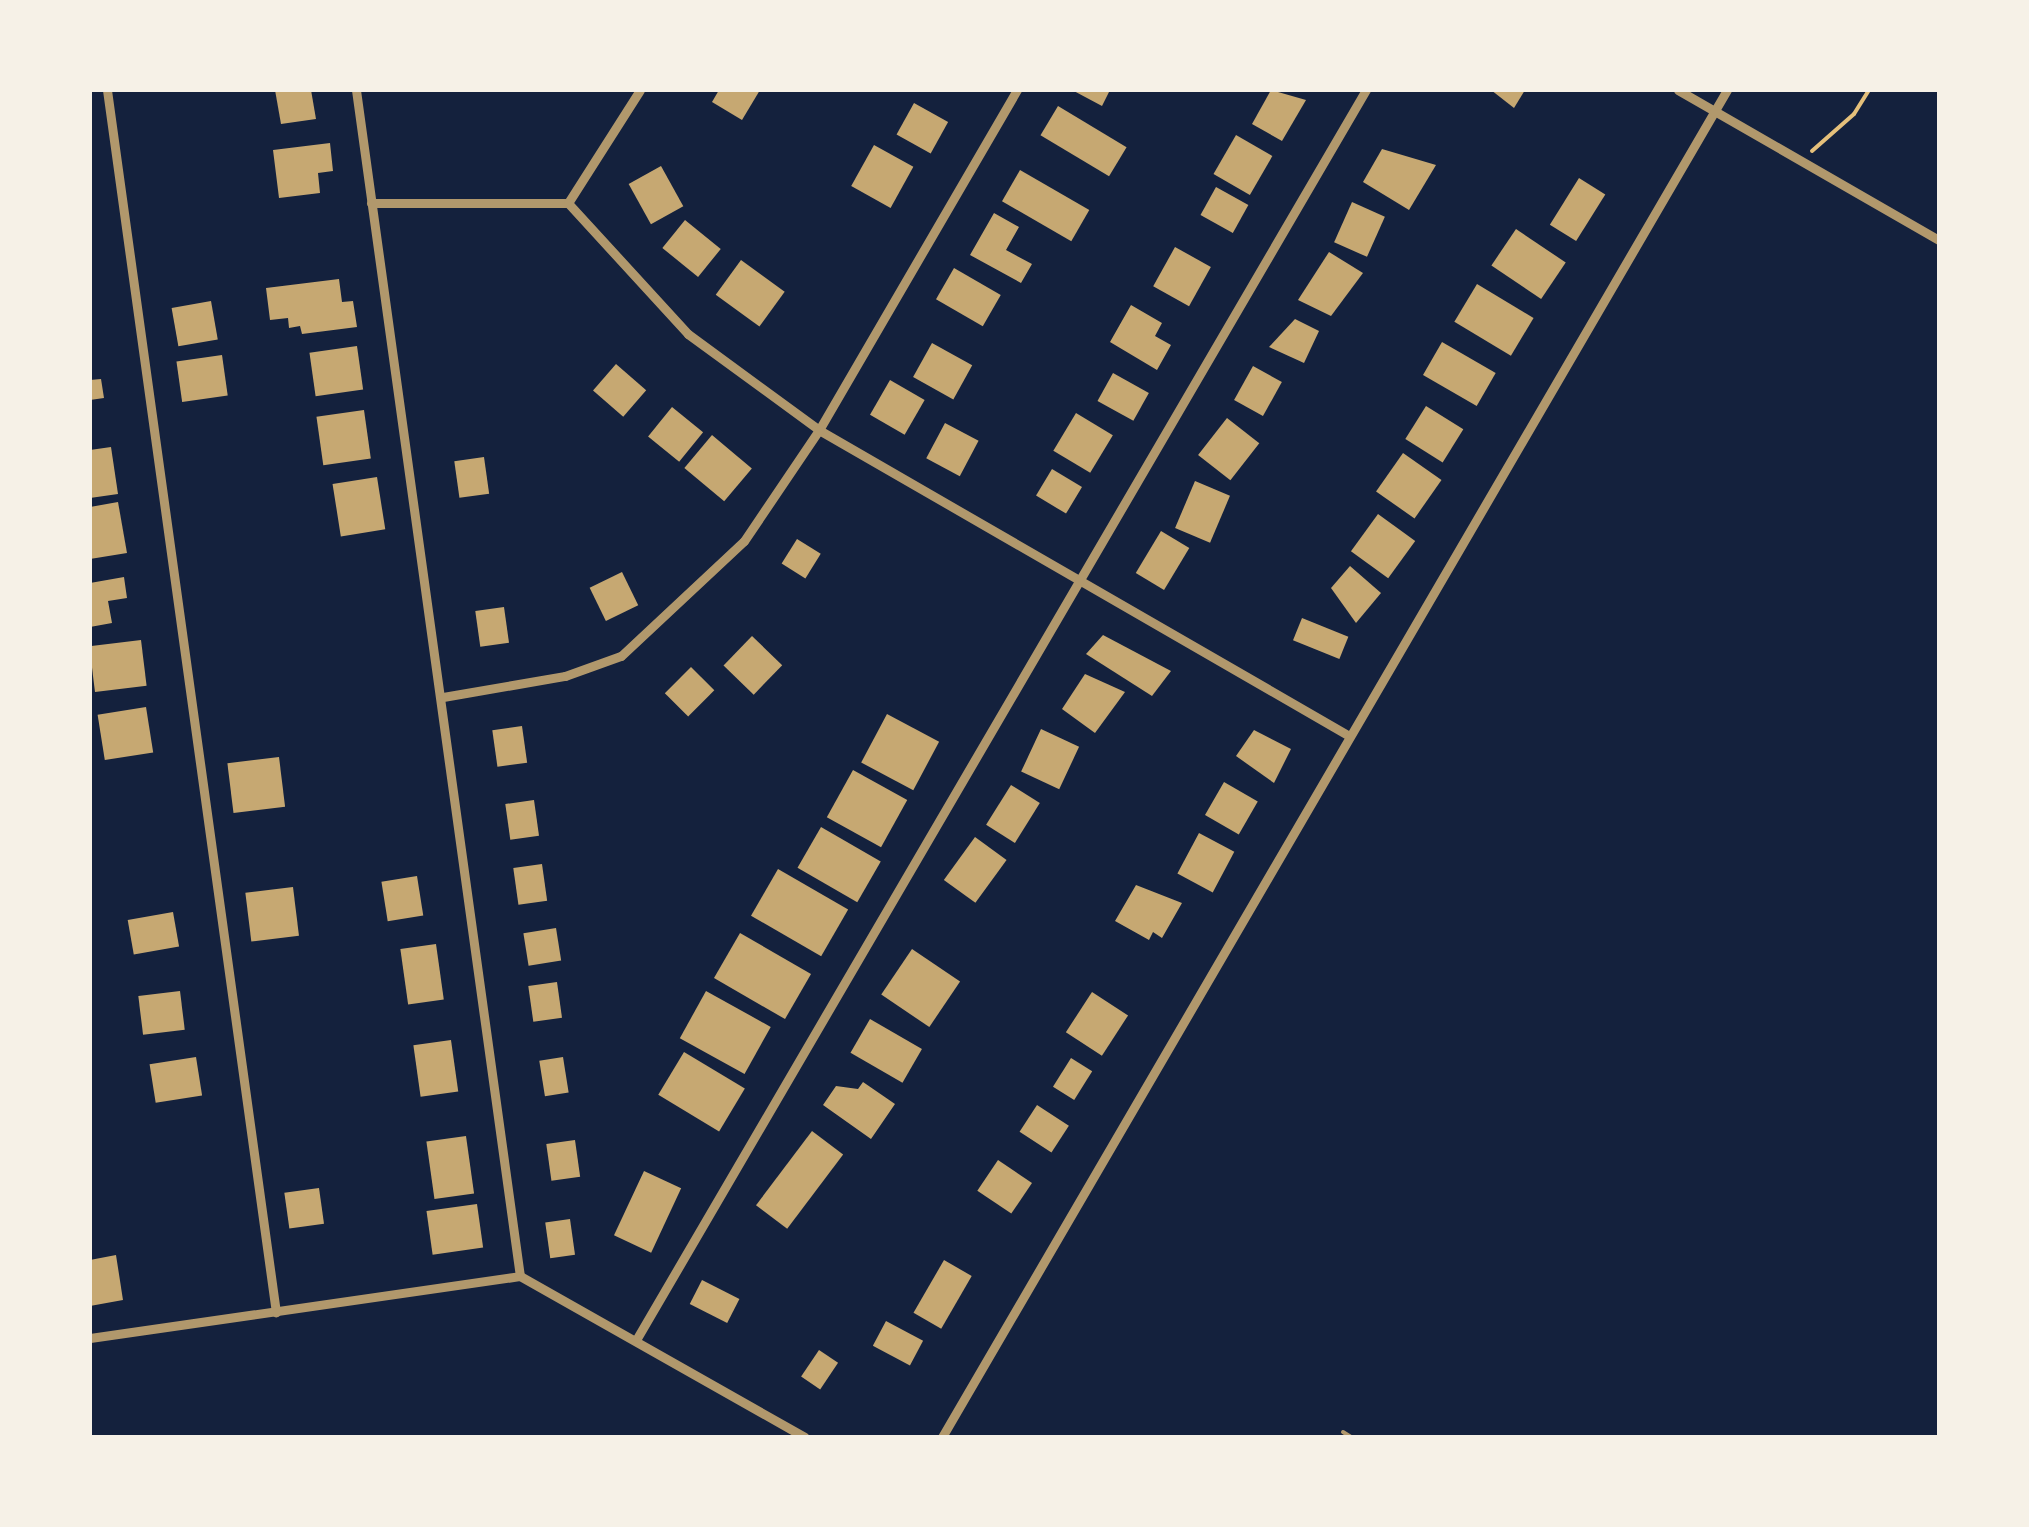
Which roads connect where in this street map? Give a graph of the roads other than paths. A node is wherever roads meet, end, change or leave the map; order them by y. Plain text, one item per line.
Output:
1 (107, 90) edge
2 (356, 90) edge
3 (640, 90) edge
4 (1017, 90) edge
5 (1366, 90) edge
6 (1678, 90) edge
7 (1727, 90) edge
8 (1715, 112) junction
9 (371, 203) junction
10 (568, 203) junction
11 (1939, 240) edge
12 (819, 430) junction
13 (1075, 580) junction
14 (443, 697) junction
15 (1346, 734) junction
16 (520, 1276) junction
17 (276, 1312) junction
18 (90, 1338) edge
19 (636, 1340) junction
20 (1344, 1432) dead end
21 (805, 1437) edge
22 (942, 1437) edge
23 (1351, 1437) edge

1 - 17 street
2 - 9 street
3 - 10 street
4 - 12 street
5 - 13 street
6 - 8 street
7 - 8 street
8 - 11 street
8 - 15 street
9 - 10 street
9 - 14 street
10 - 12 street
12 - 13 street
12 - 14 street
13 - 15 street
13 - 19 street
14 - 16 street
15 - 22 street
16 - 17 street
16 - 19 street
17 - 18 street
19 - 21 street
20 - 23 lane

